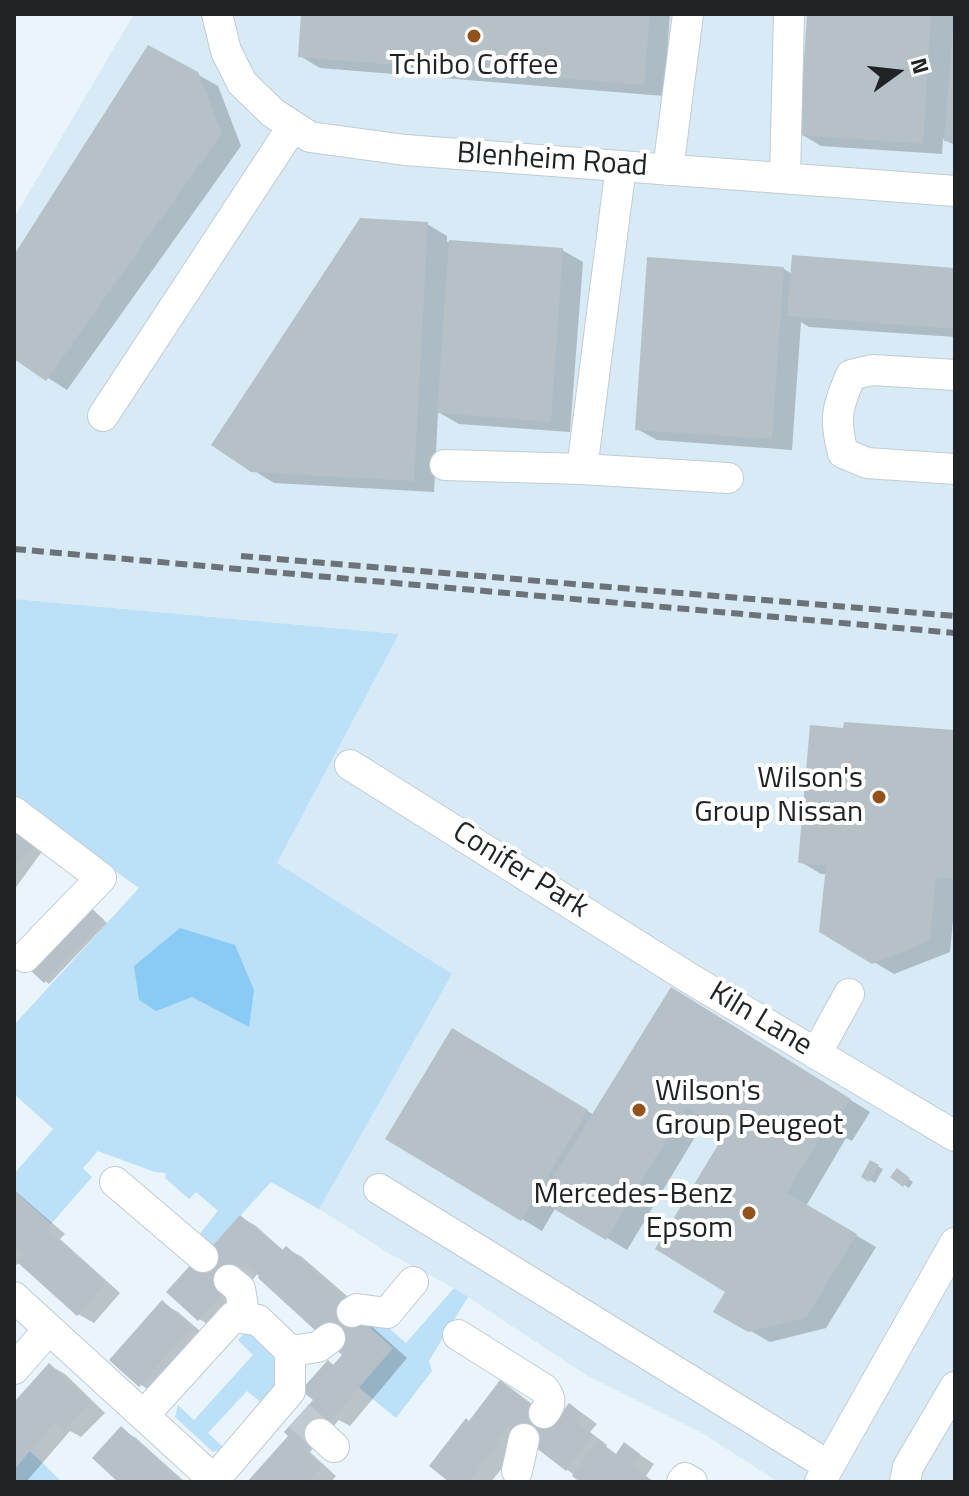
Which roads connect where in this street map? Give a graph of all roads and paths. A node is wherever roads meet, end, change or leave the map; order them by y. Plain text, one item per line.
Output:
1 (217, 14) edge
2 (688, 14) edge
3 (789, 14) edge
4 (293, 126) junction
5 (621, 166) junction
6 (668, 170) junction
7 (785, 178) junction
8 (955, 191) edge
9 (955, 375) edge
10 (103, 416) dead end
11 (445, 465) dead end
12 (582, 469) junction
13 (955, 469) edge
14 (728, 478) dead end
15 (350, 765) dead end
16 (14, 812) edge
17 (25, 957) dead end
18 (689, 978) joint
19 (849, 994) dead end
20 (816, 1054) junction
21 (955, 1136) edge
22 (115, 1182) dead end
23 (379, 1189) dead end
24 (955, 1243) edge
25 (203, 1257) dead end
26 (229, 1280) dead end
27 (413, 1282) dead end
28 (14, 1297) edge
29 (352, 1312) dead end
30 (245, 1318) junction
31 (49, 1329) junction
32 (458, 1335) dead end
33 (330, 1338) dead end
34 (290, 1351) junction
35 (14, 1369) edge
36 (955, 1387) edge
37 (544, 1413) dead end
38 (144, 1415) junction
39 (524, 1439) dead end
40 (824, 1474) edge
41 (519, 1478) edge
42 (214, 1481) edge
43 (682, 1482) edge
44 (692, 1482) edge
45 (905, 1482) edge

1 - 4 street, Blenheim Road
2 - 6 street
3 - 7 street
4 - 5 street, Blenheim Road
4 - 10 street
5 - 6 street, Blenheim Road
5 - 12 street
6 - 7 street, Blenheim Road
7 - 8 street, Blenheim Road
9 - 13 street
11 - 12 street
12 - 14 street
15 - 18 street, Conifer Park
16 - 17 street
18 - 20 street, Kiln Lane
19 - 20 street
20 - 21 street, Kiln Lane
22 - 25 street
23 - 40 street
24 - 40 street
26 - 30 street
27 - 29 street
28 - 31 street
30 - 34 street
30 - 38 street
31 - 35 street
31 - 38 street
32 - 37 street
33 - 34 street
34 - 42 street
36 - 45 street
38 - 42 street
39 - 41 street
43 - 44 street

